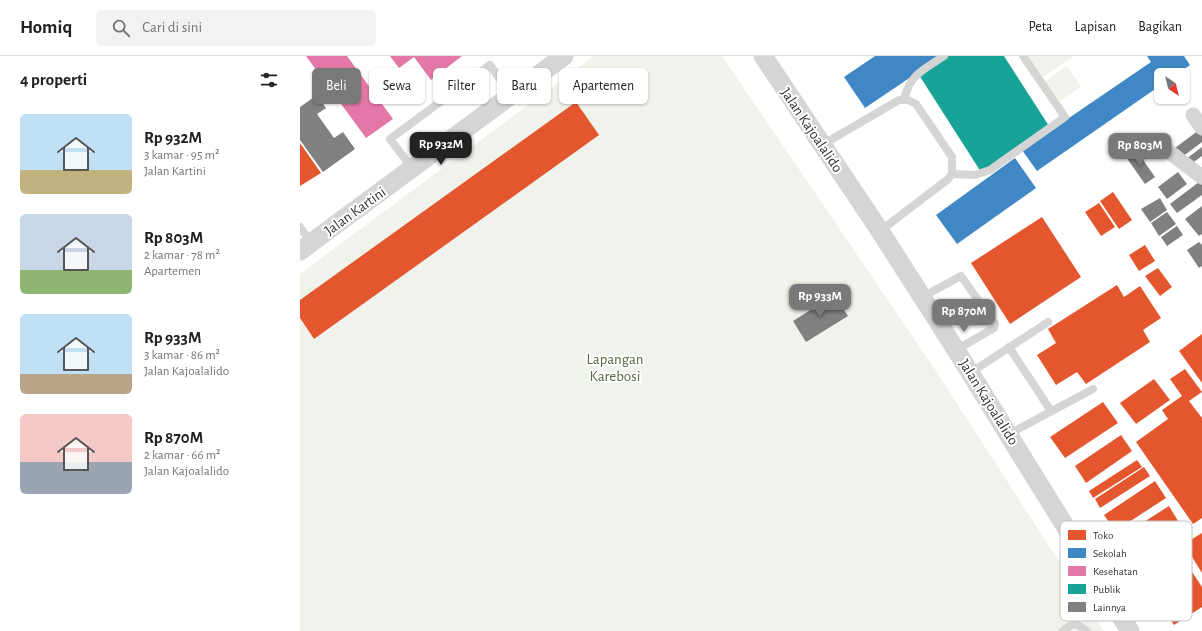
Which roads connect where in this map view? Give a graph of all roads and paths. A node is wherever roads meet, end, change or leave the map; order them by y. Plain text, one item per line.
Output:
1 (564, 56) edge
2 (763, 56) edge
3 (944, 56) edge
4 (1023, 56) edge
5 (548, 68) edge
6 (497, 75) edge
7 (904, 100) junction
8 (499, 104) edge
9 (1193, 116) dead end
10 (1202, 128) edge
11 (822, 145) junction
12 (1164, 148) dead end
13 (412, 168) junction
14 (952, 174) junction
15 (1202, 177) edge
16 (300, 227) edge
17 (880, 231) junction
18 (306, 247) edge
19 (922, 297) junction
20 (1048, 322) dead end
21 (1009, 347) junction
22 (956, 350) junction
23 (970, 373) junction
24 (1093, 390) dead end
25 (1051, 411) junction
26 (1009, 434) junction
27 (1062, 521) edge
28 (1124, 621) edge
29 (1063, 631) edge
30 (1087, 631) edge
31 (1130, 631) edge

1 - 5 street, Jalan Kartini
2 - 11 street, Jalan Kajoalalido
3 - 7 lane
4 - 14 lane
6 - 13 lane
7 - 11 lane
7 - 14 lane
8 - 13 street, Jalan Kartini
9 - 10 street
11 - 17 street, Jalan Kajoalalido
12 - 15 street
13 - 18 street, Jalan Kartini
14 - 17 lane
16 - 18 lane
17 - 19 street, Jalan Kajoalalido
19 - 22 street, Jalan Kajoalalido
19 - 22 lane
20 - 21 lane
21 - 23 lane
21 - 25 lane
22 - 23 street, Jalan Kajoalalido
23 - 26 street, Jalan Kajoalalido
24 - 25 lane
25 - 26 lane
26 - 27 street, Jalan Kajoalalido
28 - 31 street, Jalan Kajoalalido
29 - 30 lane

